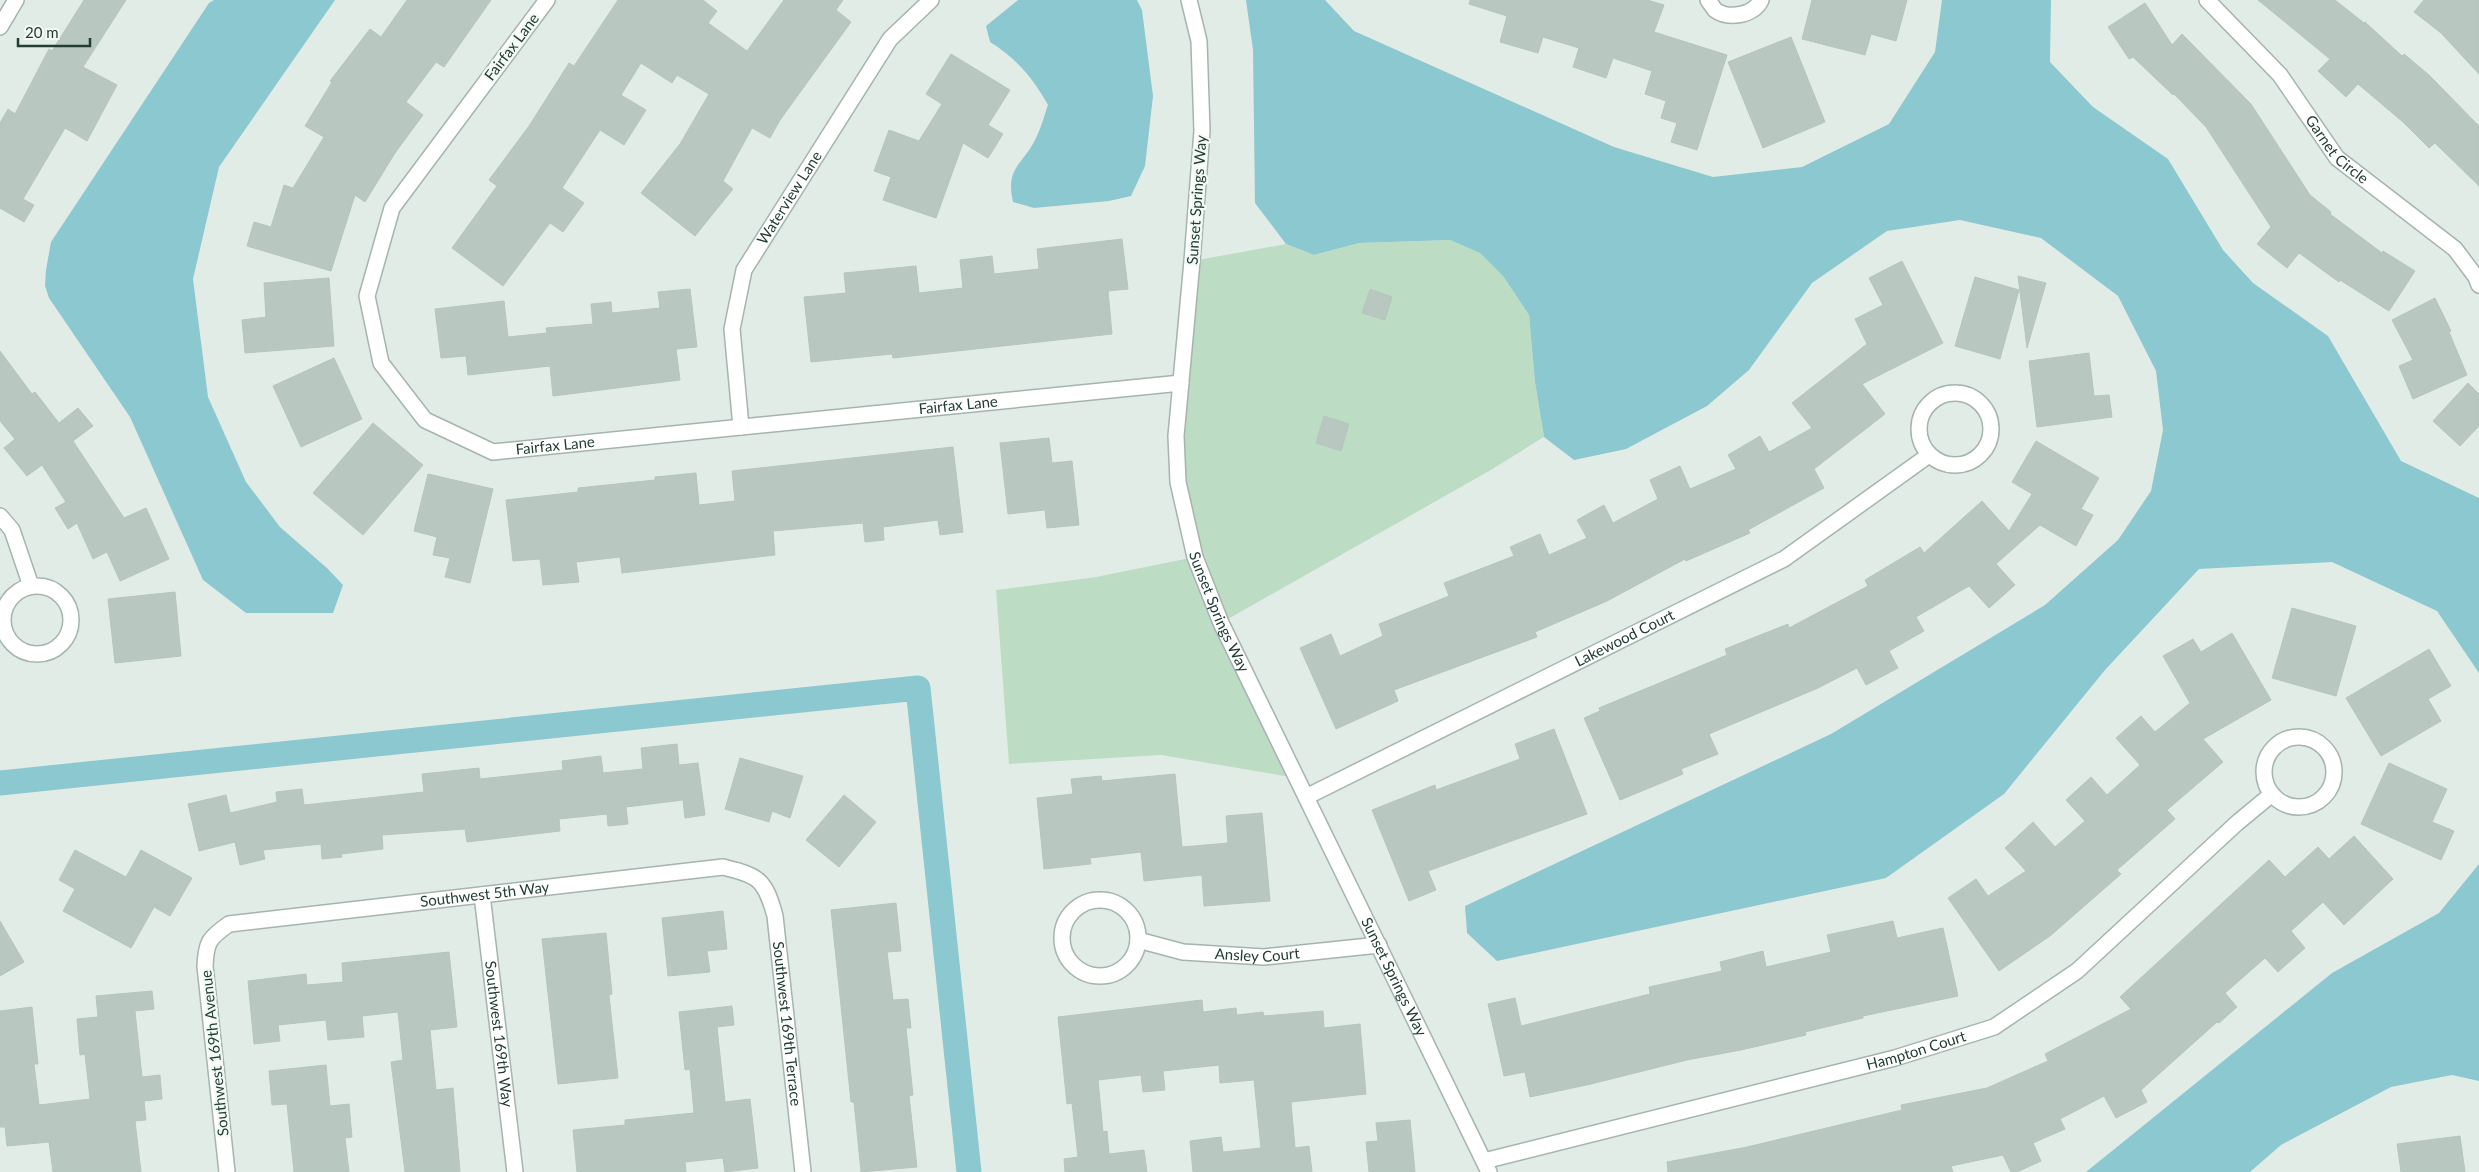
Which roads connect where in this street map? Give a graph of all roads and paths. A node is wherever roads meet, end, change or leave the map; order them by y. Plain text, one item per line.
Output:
1 (16, 0) edge
2 (547, 0) edge
3 (931, 0) edge
4 (1189, 0) edge
5 (1708, 0) edge
6 (1761, 0) edge
7 (2207, 0) edge
8 (0, 27) edge
9 (2479, 285) edge
10 (1181, 383) junction
11 (742, 427) junction
12 (1929, 455) junction
13 (0, 516) edge
14 (31, 586) junction
15 (2272, 794) junction
16 (1306, 797) junction
17 (760, 880) joint
18 (482, 895) junction
19 (212, 936) joint
20 (1138, 940) junction
21 (1378, 945) junction
22 (1487, 1167) edge
23 (227, 1172) edge
24 (514, 1172) edge
25 (803, 1172) edge

1 - 8 street
2 - 11 street, Fairfax Lane
3 - 11 street, Waterview Lane
4 - 10 street, Sunset Springs Way
5 - 6 street
7 - 9 street, Garnet Circle
10 - 11 street, Fairfax Lane
10 - 16 street, Sunset Springs Way
12 - 12 street
12 - 16 street, Lakewood Court
13 - 14 street
14 - 14 street
15 - 15 street
15 - 22 street, Hampton Court
16 - 21 street, Sunset Springs Way
17 - 18 street, Southwest 5th Way
17 - 25 street, Southwest 169th Terrace
18 - 19 street, Southwest 5th Way
18 - 24 street, Southwest 169th Way
19 - 23 street, Southwest 169th Avenue
20 - 20 street
20 - 21 street, Ansley Court
21 - 22 street, Sunset Springs Way

